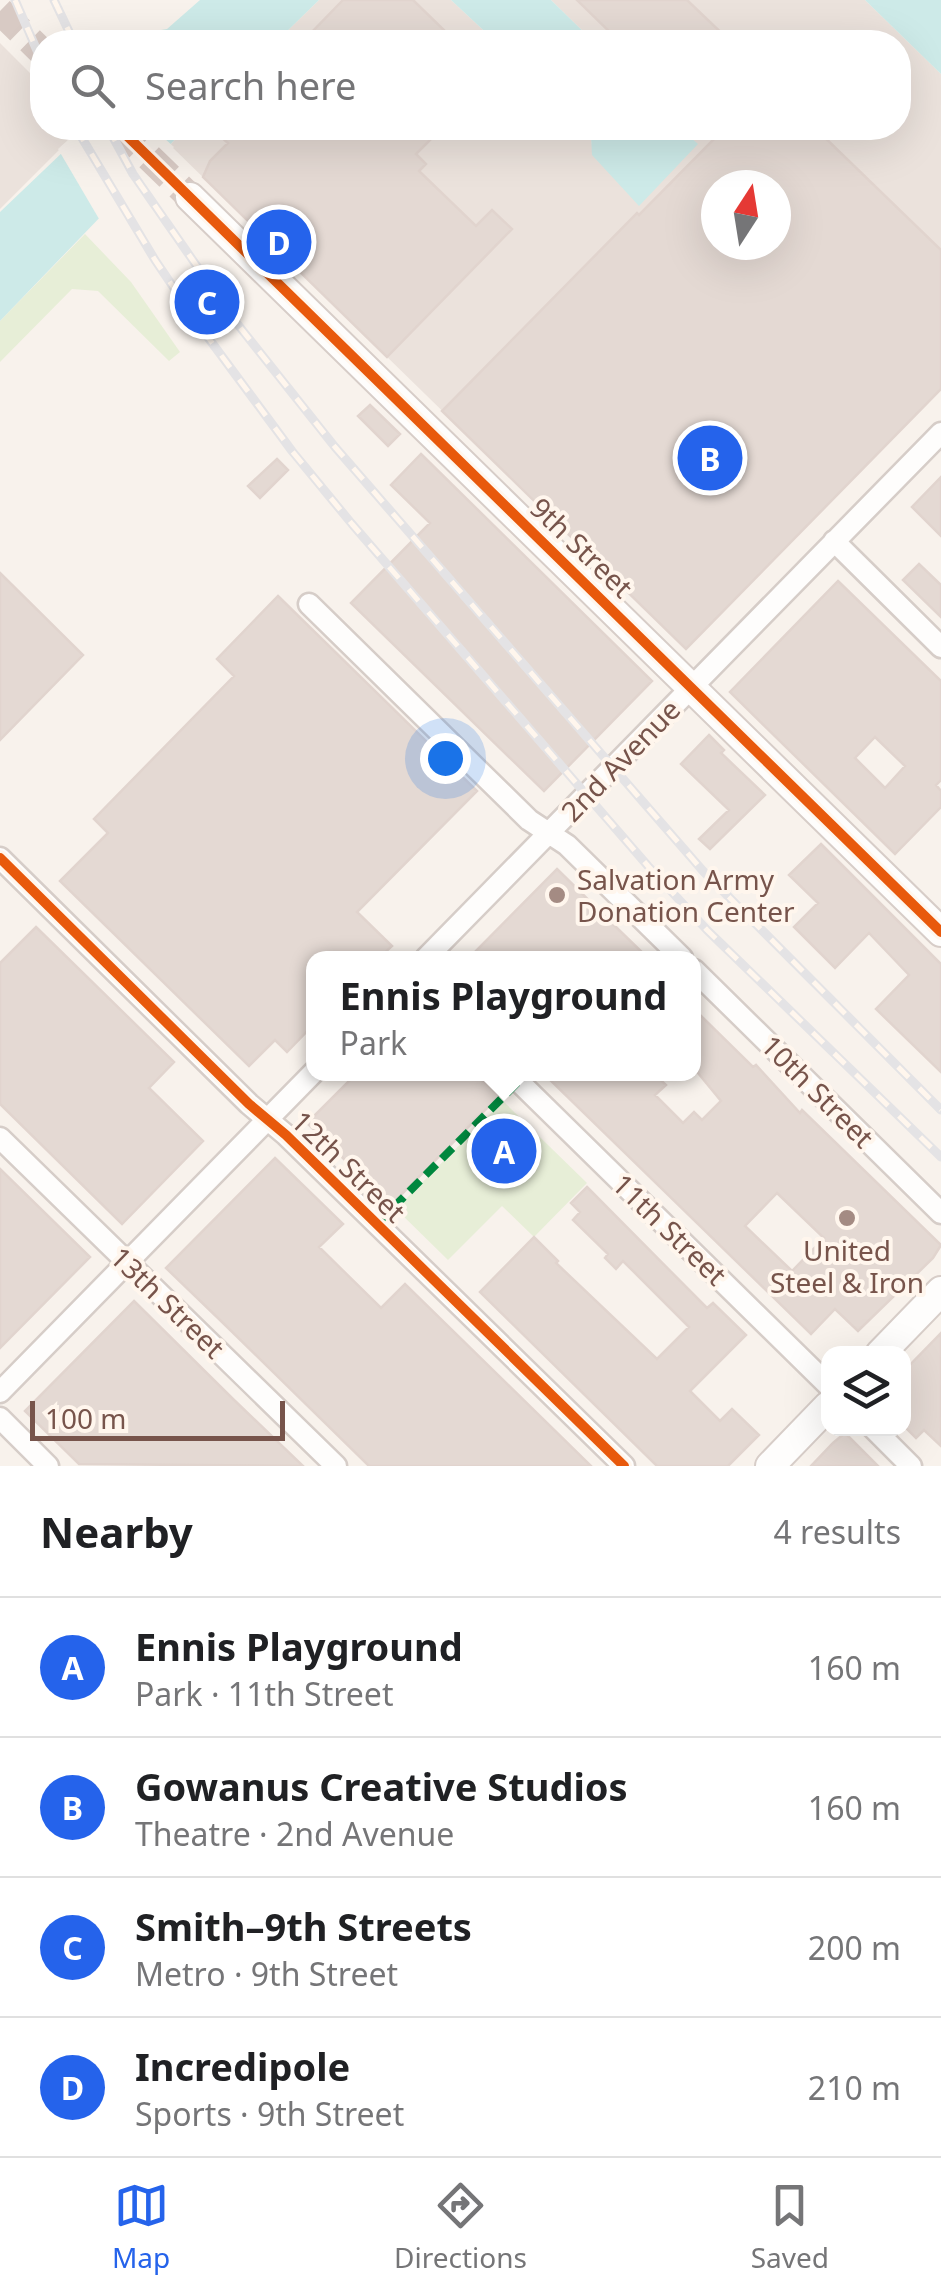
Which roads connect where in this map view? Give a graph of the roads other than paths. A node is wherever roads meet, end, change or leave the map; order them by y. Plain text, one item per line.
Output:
1 (190, 197) tunnel mouth
2 (941, 433) edge
3 (834, 542) junction
4 (309, 604) dead end
5 (941, 647) edge
6 (692, 687) junction
7 (549, 833) junction
8 (1, 861) edge
9 (941, 932) edge
10 (433, 951) edge
11 (675, 951) edge
12 (701, 977) edge
13 (306, 1080) edge
14 (518, 1081) edge
15 (268, 1120) junction
16 (0, 1138) edge
17 (941, 1212) edge
18 (128, 1262) junction
19 (941, 1291) edge
20 (888, 1346) edge
21 (821, 1378) edge
22 (0, 1392) edge
23 (821, 1413) edge
24 (0, 1418) edge
25 (881, 1436) edge
26 (48, 1466) edge
27 (336, 1466) edge
28 (624, 1466) edge
29 (770, 1466) edge
30 (911, 1466) edge

1 - 6 main road, 9th Street
2 - 3 street, 2nd Avenue
3 - 5 street
3 - 6 street, 2nd Avenue
4 - 7 street
6 - 7 street, 2nd Avenue
6 - 9 main road, 9th Street
7 - 10 street, 2nd Avenue
7 - 11 street
8 - 15 street, 12th Street
12 - 17 street, 10th Street
13 - 15 street
14 - 21 street, 11th Street
15 - 18 street
15 - 28 street, 12th Street
16 - 18 street, 13th Street
18 - 22 street
18 - 27 street, 13th Street
19 - 20 main road
23 - 29 main road
24 - 26 street
25 - 30 street

